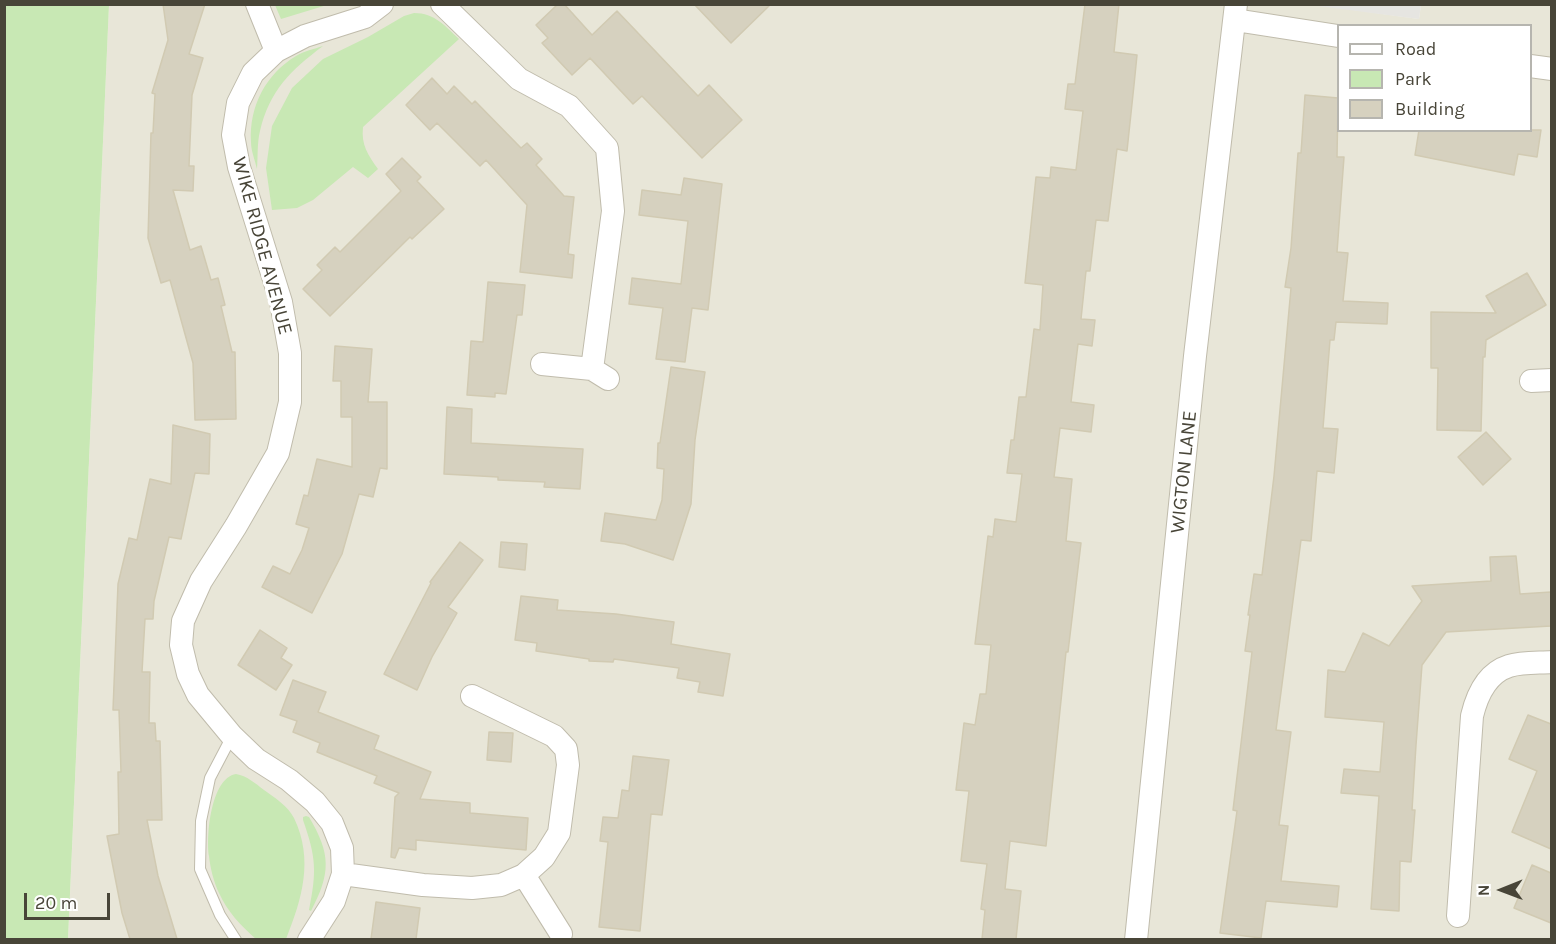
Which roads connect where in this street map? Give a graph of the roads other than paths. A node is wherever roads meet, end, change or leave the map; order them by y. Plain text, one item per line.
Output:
1 (257, 4) edge
2 (382, 4) edge
3 (442, 4) edge
4 (1235, 12) edge
5 (1337, 36) edge
6 (276, 51) junction
7 (1532, 66) edge
8 (1551, 69) edge
9 (542, 363) dead end
10 (1551, 662) edge
11 (472, 696) dead end
12 (232, 736) junction
13 (343, 874) junction
14 (524, 875) junction
15 (1458, 916) dead end
16 (561, 934) dead end
17 (236, 939) edge
18 (309, 939) edge
19 (1136, 939) edge

1 - 6 street
2 - 6 street, WIKE RIDGE AVENUE
3 - 9 street
4 - 5 street
4 - 19 street, WIGTON LANE
6 - 12 street, WIKE RIDGE AVENUE
7 - 8 street
10 - 15 street
11 - 14 street
12 - 13 street, WIKE RIDGE AVENUE
12 - 17 lane
13 - 14 street
13 - 18 street, WIKE RIDGE AVENUE
14 - 16 street

